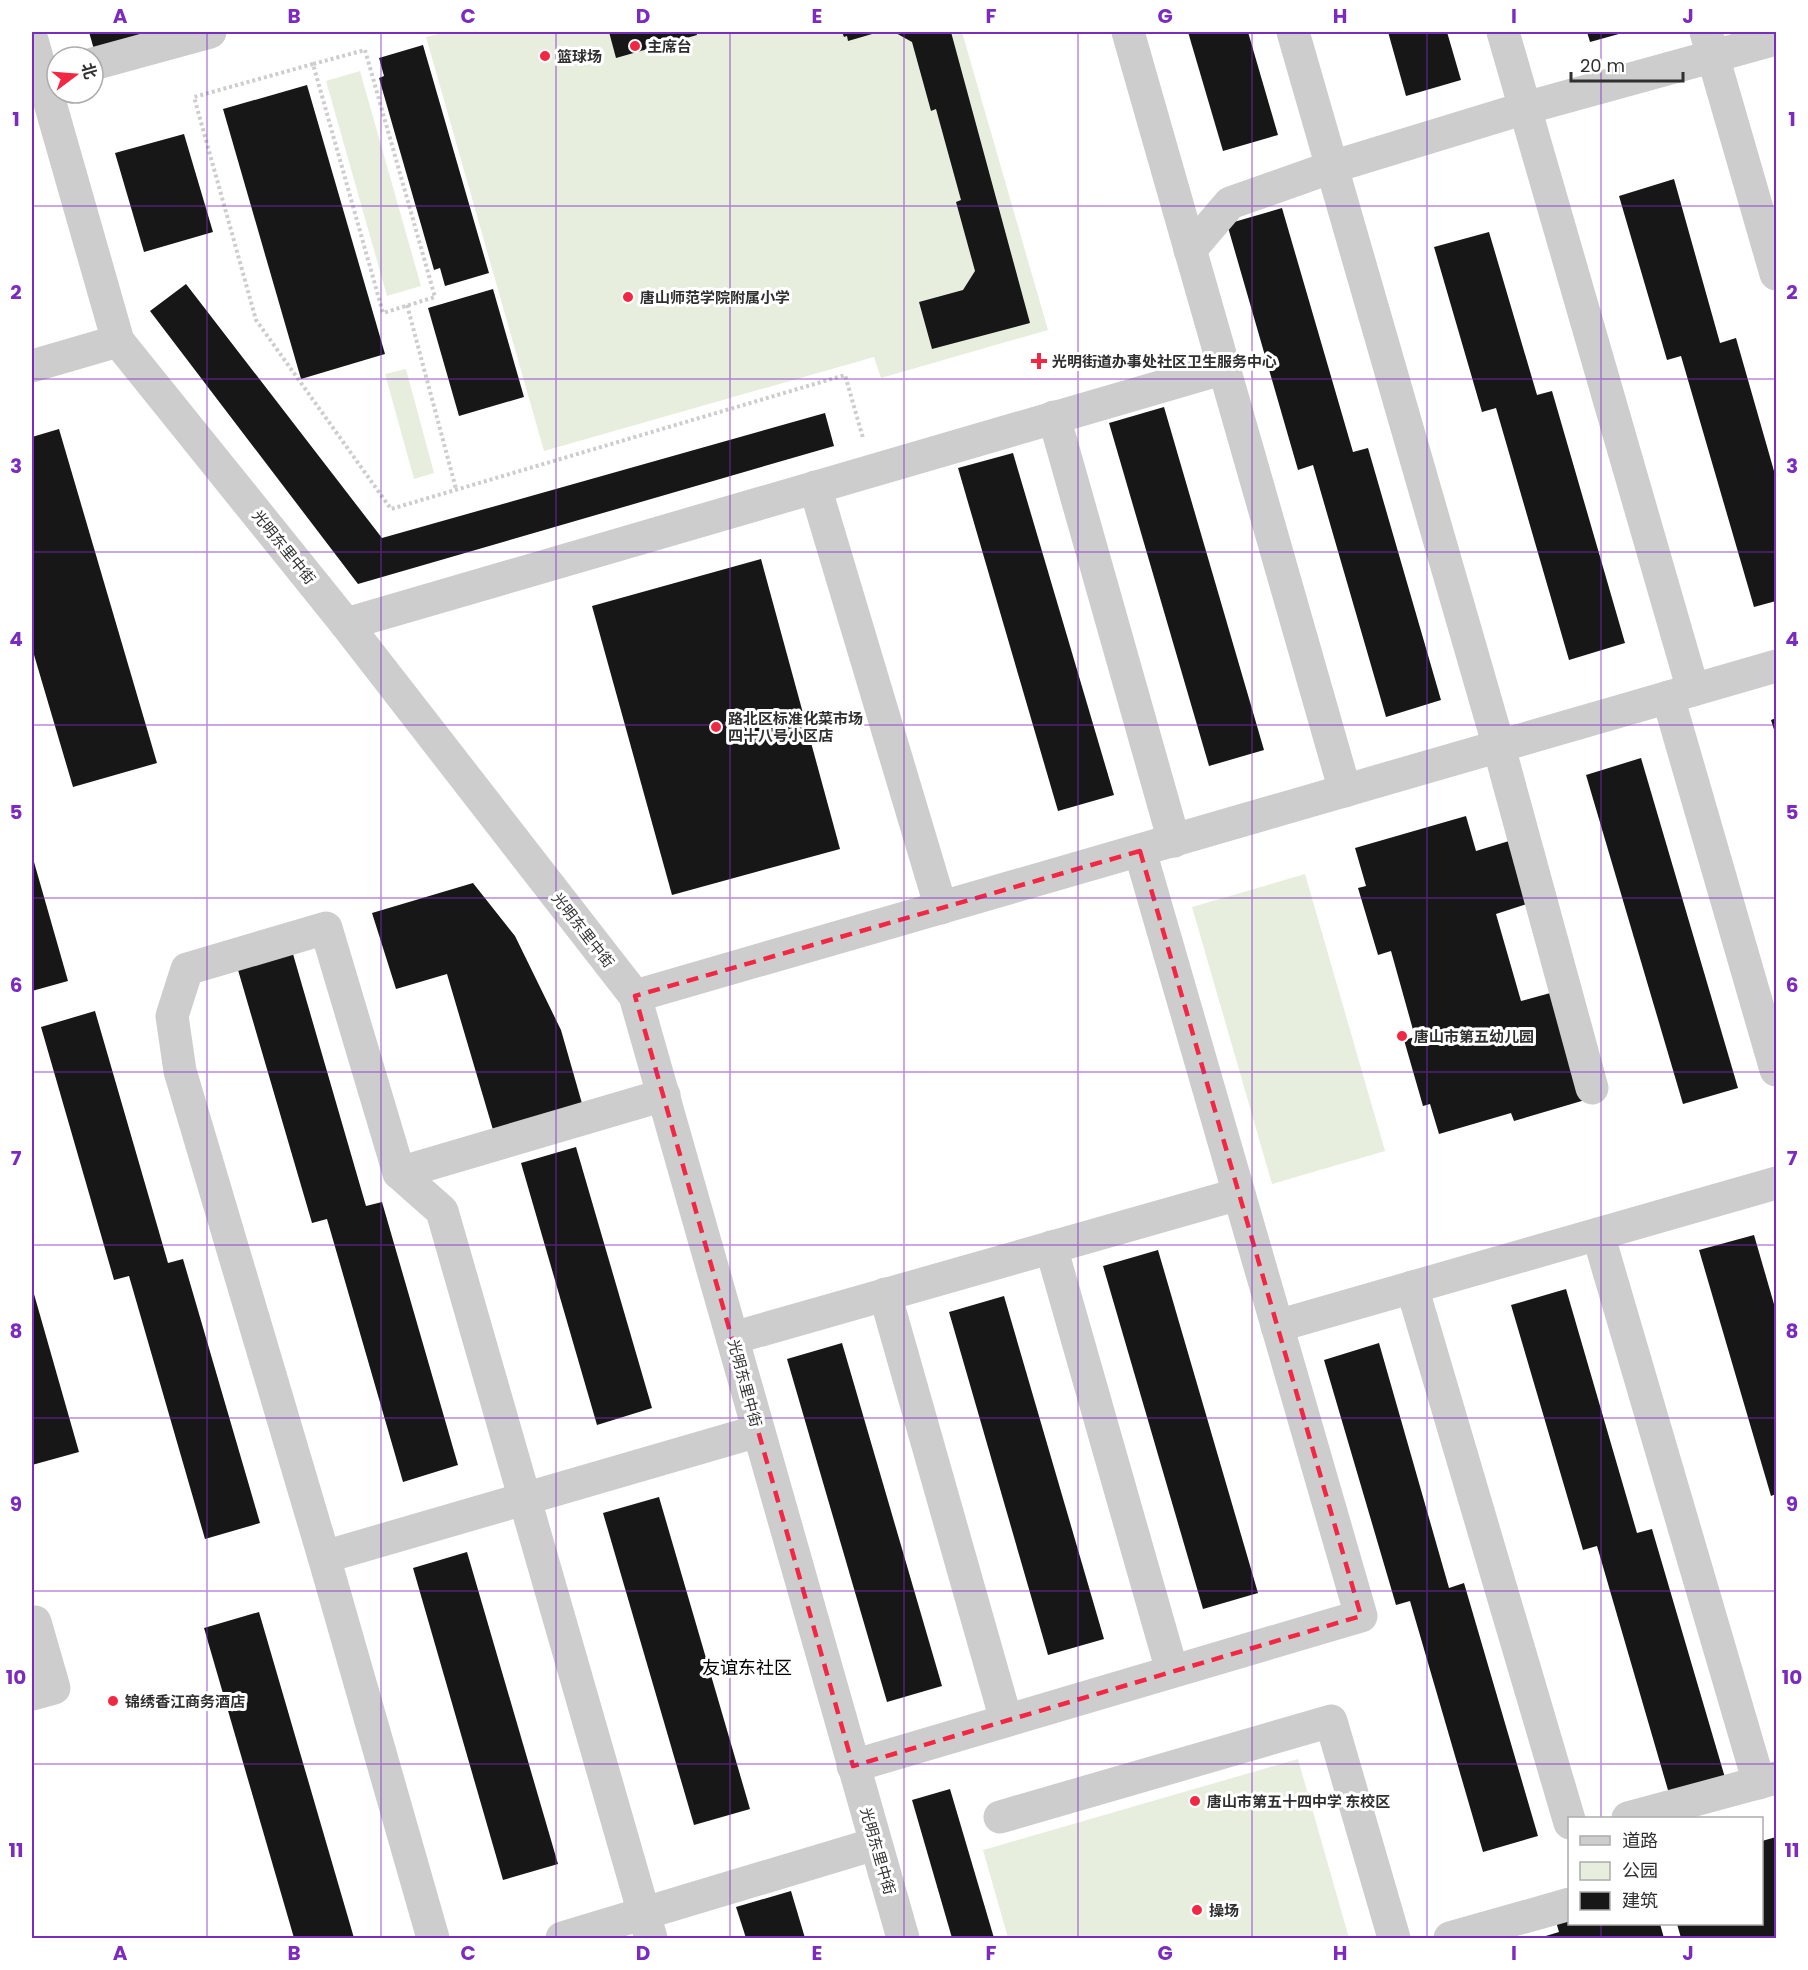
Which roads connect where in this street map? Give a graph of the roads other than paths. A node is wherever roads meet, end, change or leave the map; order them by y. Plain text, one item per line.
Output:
1 (1128, 32) edge
2 (1293, 32) edge
3 (1503, 32) edge
4 (200, 33) edge
5 (1776, 39) edge
6 (32, 40) edge
7 (1710, 44) edge
8 (105, 61) edge
9 (45, 66) edge
10 (57, 105) edge
11 (1525, 108) junction
12 (1332, 168) junction
13 (1190, 250) junction
14 (1776, 274) edge
15 (118, 341) junction
16 (32, 366) edge
17 (1225, 368) junction
18 (1054, 417) junction
19 (815, 487) junction
20 (346, 624) junction
21 (1776, 666) edge
22 (1681, 693) junction
23 (1499, 747) junction
24 (1345, 791) junction
25 (1174, 841) junction
26 (1140, 851) junction
27 (941, 908) junction
28 (635, 996) junction
29 (1776, 1070) edge
30 (1592, 1088) dead end
31 (664, 1095) junction
32 (399, 1173) junction
33 (1776, 1183) edge
34 (1239, 1194) junction
35 (1598, 1234) junction
36 (1051, 1247) junction
37 (1412, 1287) junction
38 (885, 1294) junction
39 (1277, 1326) junction
40 (733, 1338) junction
41 (758, 1431) junction
42 (524, 1498) junction
43 (324, 1557) junction
44 (35, 1622) dead end
45 (1172, 1671) junction
46 (32, 1694) edge
47 (1006, 1720) junction
48 (853, 1766) junction
49 (1768, 1780) edge
50 (1000, 1817) dead end
51 (1632, 1817) edge
52 (1568, 1819) edge
53 (875, 1844) junction
54 (1568, 1904) edge
55 (647, 1926) edge
56 (433, 1938) edge
57 (562, 1938) edge
58 (903, 1938) edge
59 (1394, 1938) edge
60 (1450, 1938) edge

1 - 13 street
2 - 12 street
3 - 11 street
4 - 8 street
5 - 7 street
6 - 9 street, 光明东里中街
7 - 11 street
7 - 14 street
10 - 15 street, 光明东里中街
11 - 12 street
11 - 22 street
12 - 13 street
12 - 23 street
13 - 17 street
15 - 16 street
15 - 20 street, 光明东里中街
17 - 18 street
17 - 24 street
18 - 19 street
18 - 25 street
19 - 20 street
19 - 27 street
20 - 28 street, 光明东里中街
21 - 22 street
22 - 23 street
22 - 29 street
23 - 24 street
23 - 30 street
24 - 25 street
25 - 26 street
26 - 27 street
26 - 34 street
27 - 28 street
28 - 31 street, 光明东里中街
31 - 32 street
31 - 40 street, 光明东里中街
32 - 42 street
32 - 43 street
33 - 35 street
34 - 36 street
34 - 39 street
35 - 37 street
35 - 49 street
36 - 38 street
36 - 45 street
37 - 39 street
37 - 52 street
38 - 40 street
38 - 47 street
39 - 45 street
40 - 41 street, 光明东里中街
41 - 42 street
41 - 48 street, 光明东里中街
42 - 43 street
42 - 55 street
43 - 56 street
44 - 46 street
45 - 47 street
47 - 48 street
48 - 53 street, 光明东里中街
49 - 51 street
50 - 59 street
53 - 55 street
53 - 58 street, 光明东里中街
54 - 60 street
55 - 57 street

